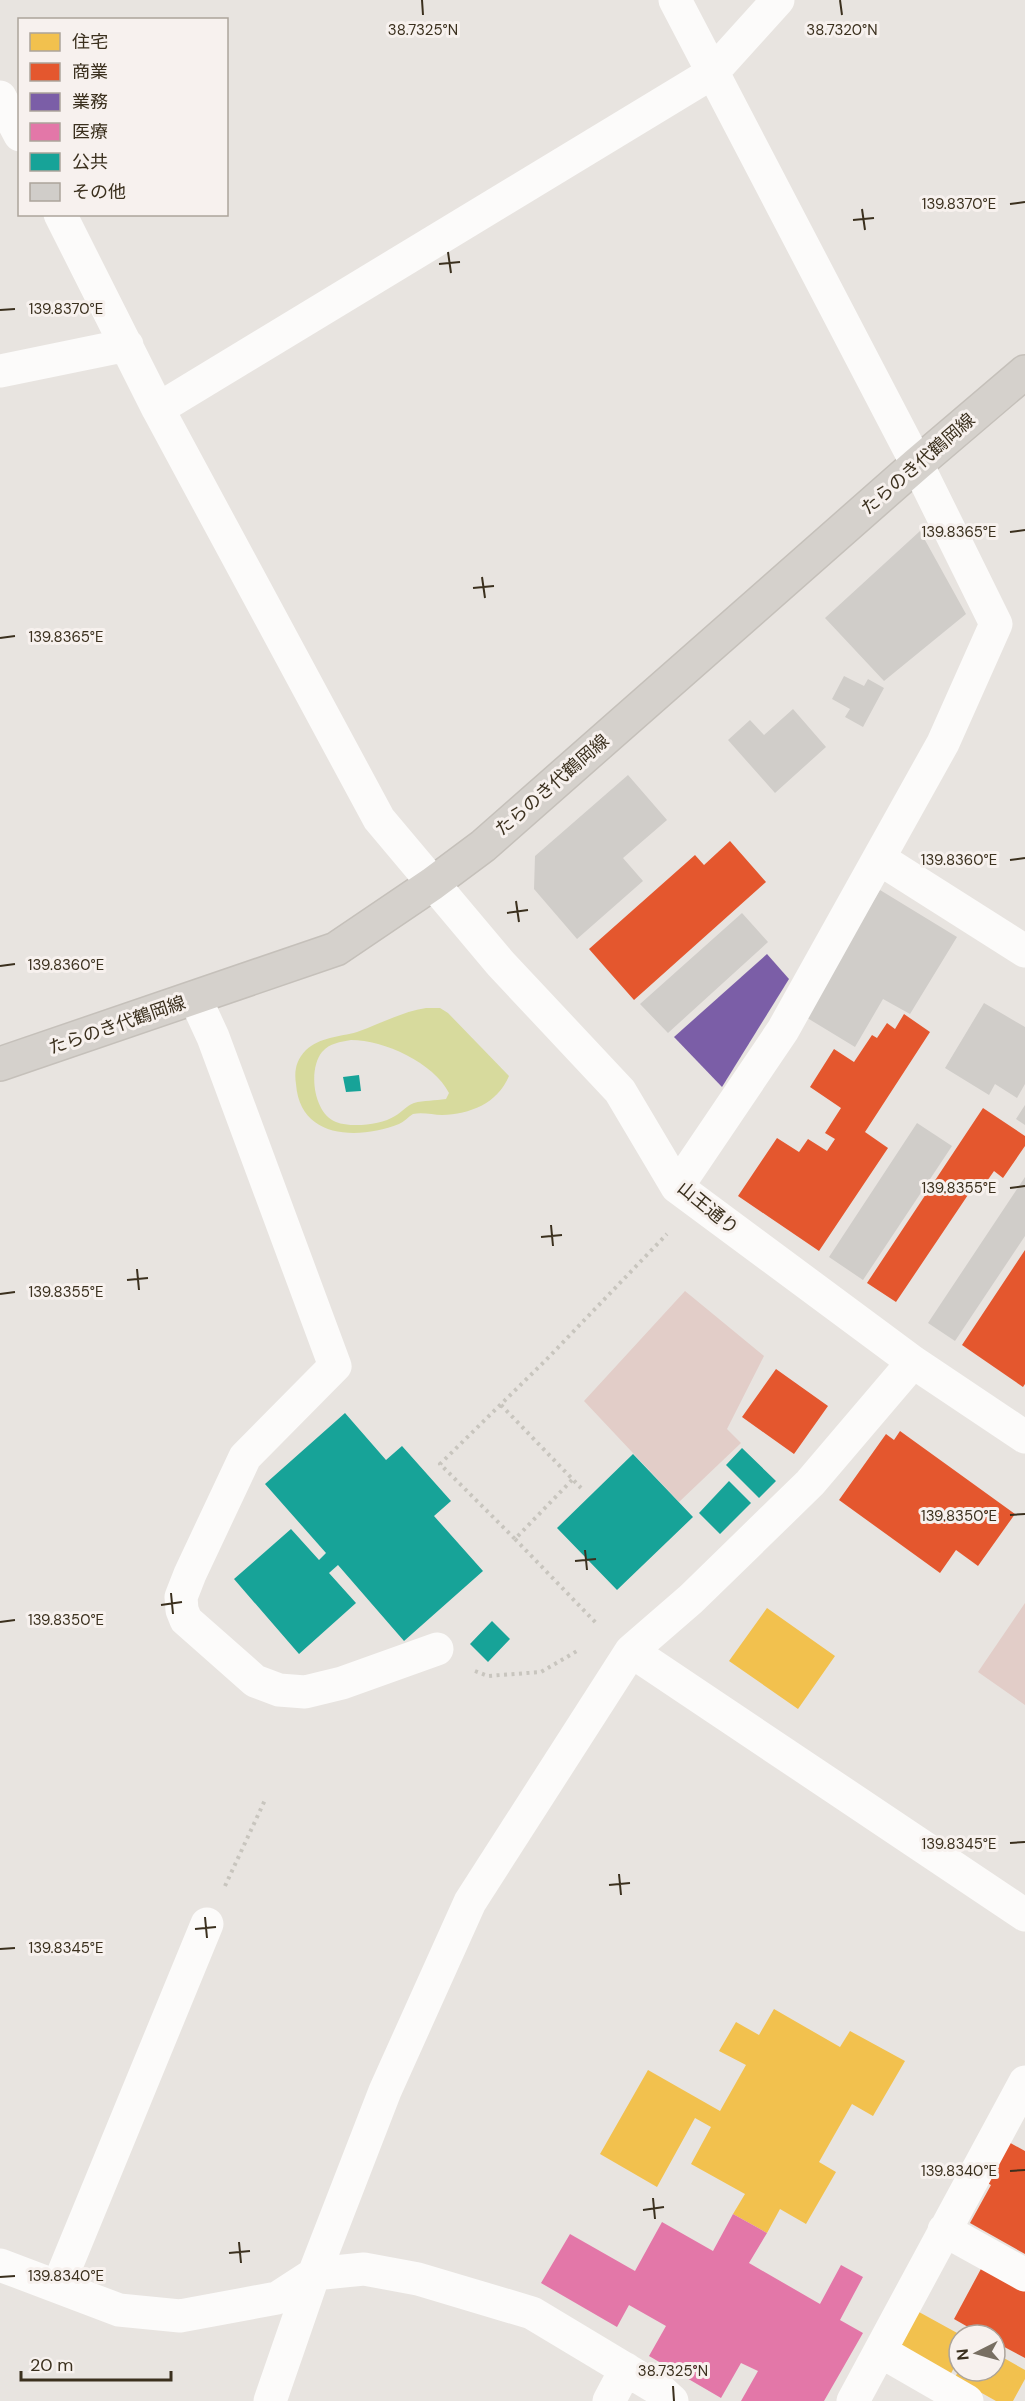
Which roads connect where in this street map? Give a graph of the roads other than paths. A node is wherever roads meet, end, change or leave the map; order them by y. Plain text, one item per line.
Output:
1 (675, 0) edge
2 (778, 0) edge
3 (712, 73) junction
4 (0, 97) edge
5 (18, 131) edge
6 (61, 216) edge
7 (127, 345) junction
8 (0, 371) edge
9 (1025, 372) edge
10 (158, 409) junction
11 (917, 464) junction
12 (880, 859) junction
13 (432, 884) junction
14 (1025, 951) edge
15 (195, 998) junction
16 (0, 1064) edge
17 (677, 1187) junction
18 (913, 1362) junction
19 (1025, 1437) edge
20 (437, 1649) road end
21 (631, 1651) junction
22 (1025, 1915) edge
23 (207, 1924) road end
24 (1025, 2082) edge
25 (944, 2230) junction
26 (0, 2265) edge
27 (314, 2274) junction
28 (1025, 2275) edge
29 (58, 2286) junction
30 (880, 2351) junction
31 (626, 2369) junction
32 (270, 2401) edge
33 (609, 2401) edge
34 (672, 2401) edge
35 (853, 2401) edge
36 (967, 2401) edge

1 - 3 street
2 - 3 street
3 - 10 street
3 - 11 street
4 - 5 street
6 - 7 street, 山王通り
7 - 8 street
7 - 10 street, 山王通り
9 - 11 main road, たらのき代鶴岡線
10 - 13 street, 山王通り
11 - 12 street
11 - 13 main road, たらのき代鶴岡線
12 - 14 street
12 - 17 street
13 - 15 main road, たらのき代鶴岡線
13 - 17 street, 山王通り
15 - 16 main road, たらのき代鶴岡線
15 - 20 street
17 - 18 street, 山王通り
18 - 19 street, 山王通り
18 - 21 street
21 - 22 street
21 - 27 street
23 - 29 street
24 - 25 street
25 - 28 street
25 - 30 street
26 - 29 street
27 - 29 street
27 - 31 street
27 - 32 street
30 - 35 street
30 - 36 street
31 - 33 street
31 - 34 street

